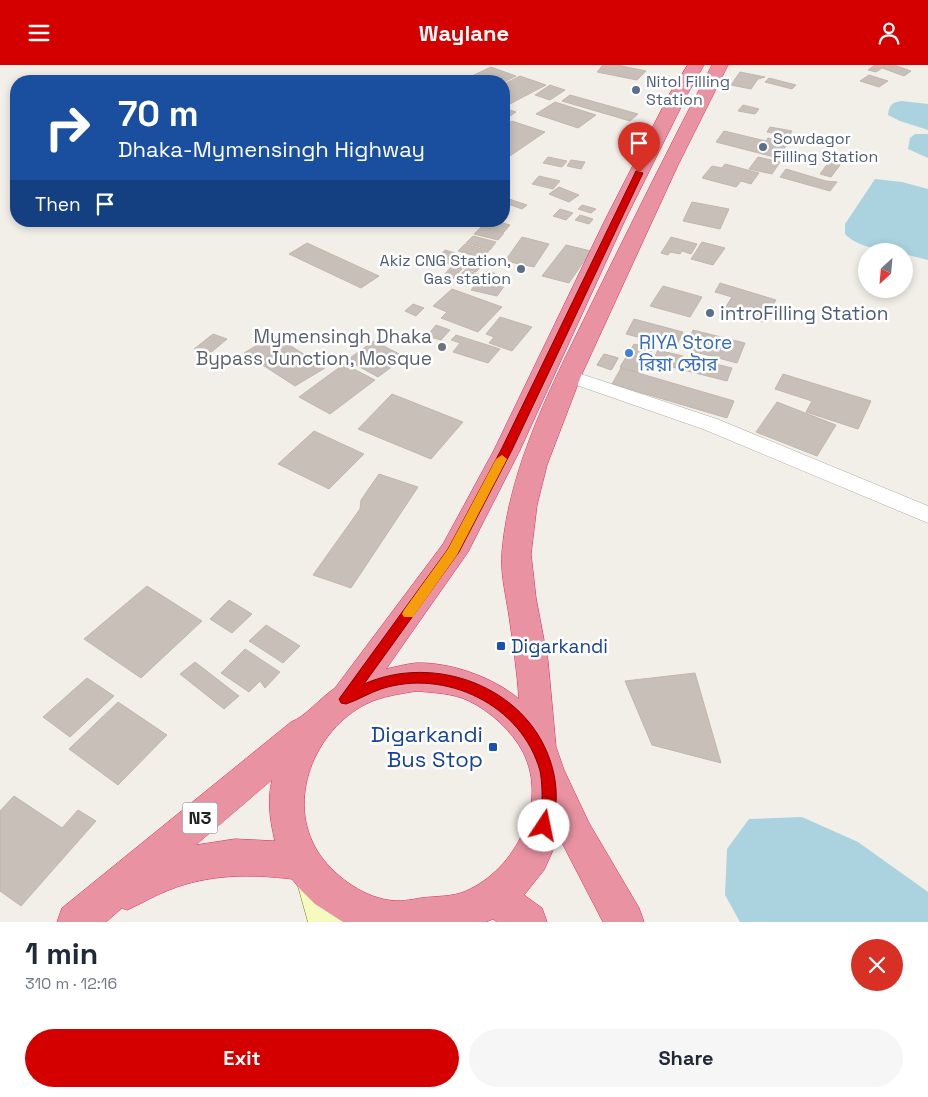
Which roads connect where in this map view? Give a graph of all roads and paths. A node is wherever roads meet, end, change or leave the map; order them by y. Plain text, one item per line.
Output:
1 (696, 65) edge
2 (720, 65) edge
3 (569, 376) junction
4 (928, 515) edge
5 (335, 707) junction
6 (543, 760) junction
7 (308, 870) junction
8 (473, 910) edge
9 (76, 921) edge
10 (328, 922) edge
11 (528, 922) edge
12 (625, 922) edge

1 - 5 highway, N3
2 - 3 highway
3 - 4 street
3 - 6 highway
5 - 6 highway, N3
5 - 7 highway, N3
5 - 9 highway, N3
6 - 8 highway
6 - 12 highway
7 - 8 highway, N3
7 - 9 highway, N3
7 - 10 main road
8 - 11 highway

